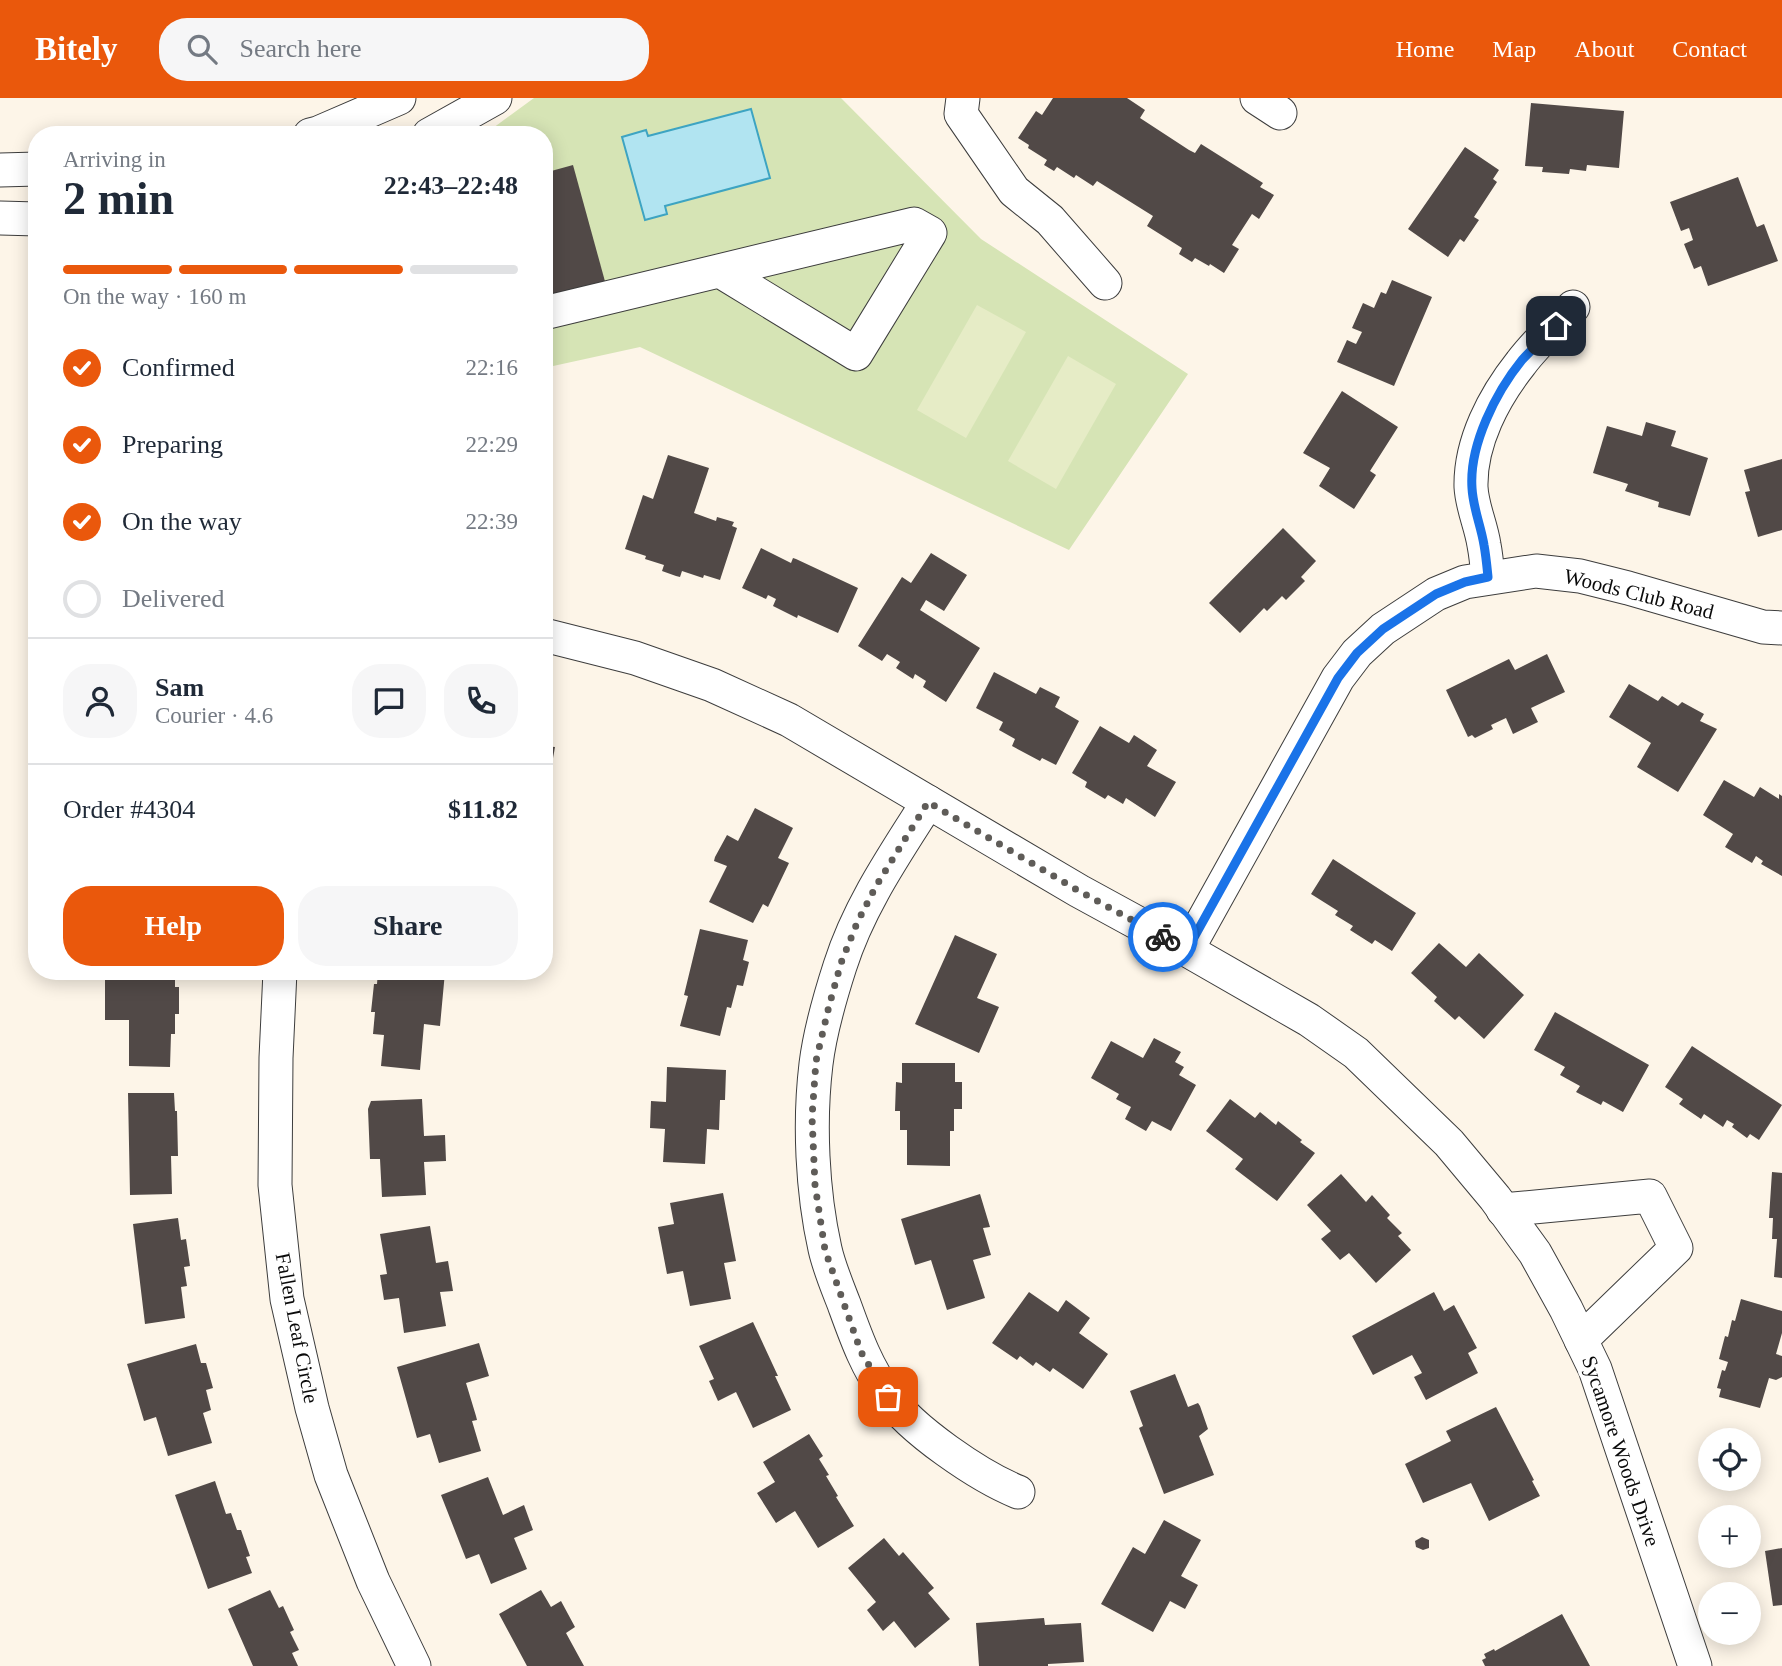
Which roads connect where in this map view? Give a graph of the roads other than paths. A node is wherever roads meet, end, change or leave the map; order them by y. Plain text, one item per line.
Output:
1 (399, 98) edge
2 (495, 98) edge
3 (963, 98) edge
4 (334, 126) edge
5 (445, 126) edge
6 (28, 169) edge
7 (0, 170) edge
8 (0, 218) edge
9 (28, 219) edge
10 (720, 271) junction
11 (1105, 283) dead end
12 (1573, 307) dead end
13 (553, 311) edge
14 (1488, 577) junction
15 (1782, 628) edge
16 (553, 637) edge
17 (928, 802) junction
18 (1187, 950) junction
19 (280, 980) edge
20 (1503, 1210) junction
21 (1581, 1340) junction
22 (1018, 1492) dead end
23 (414, 1666) edge
24 (1695, 1666) edge

1 - 4 street
2 - 5 street
3 - 11 street
6 - 7 street
8 - 9 street
10 - 10 street
10 - 13 street
12 - 14 street
14 - 15 street, Woods Club Road
14 - 18 street, Woods Club Road
16 - 17 street, Sycamore Woods Drive
17 - 18 street, Sycamore Woods Drive
17 - 22 street
18 - 20 street, Sycamore Woods Drive
19 - 23 street, Fallen Leaf Circle
20 - 21 street, Sycamore Woods Drive
20 - 21 street
21 - 24 street, Sycamore Woods Drive

